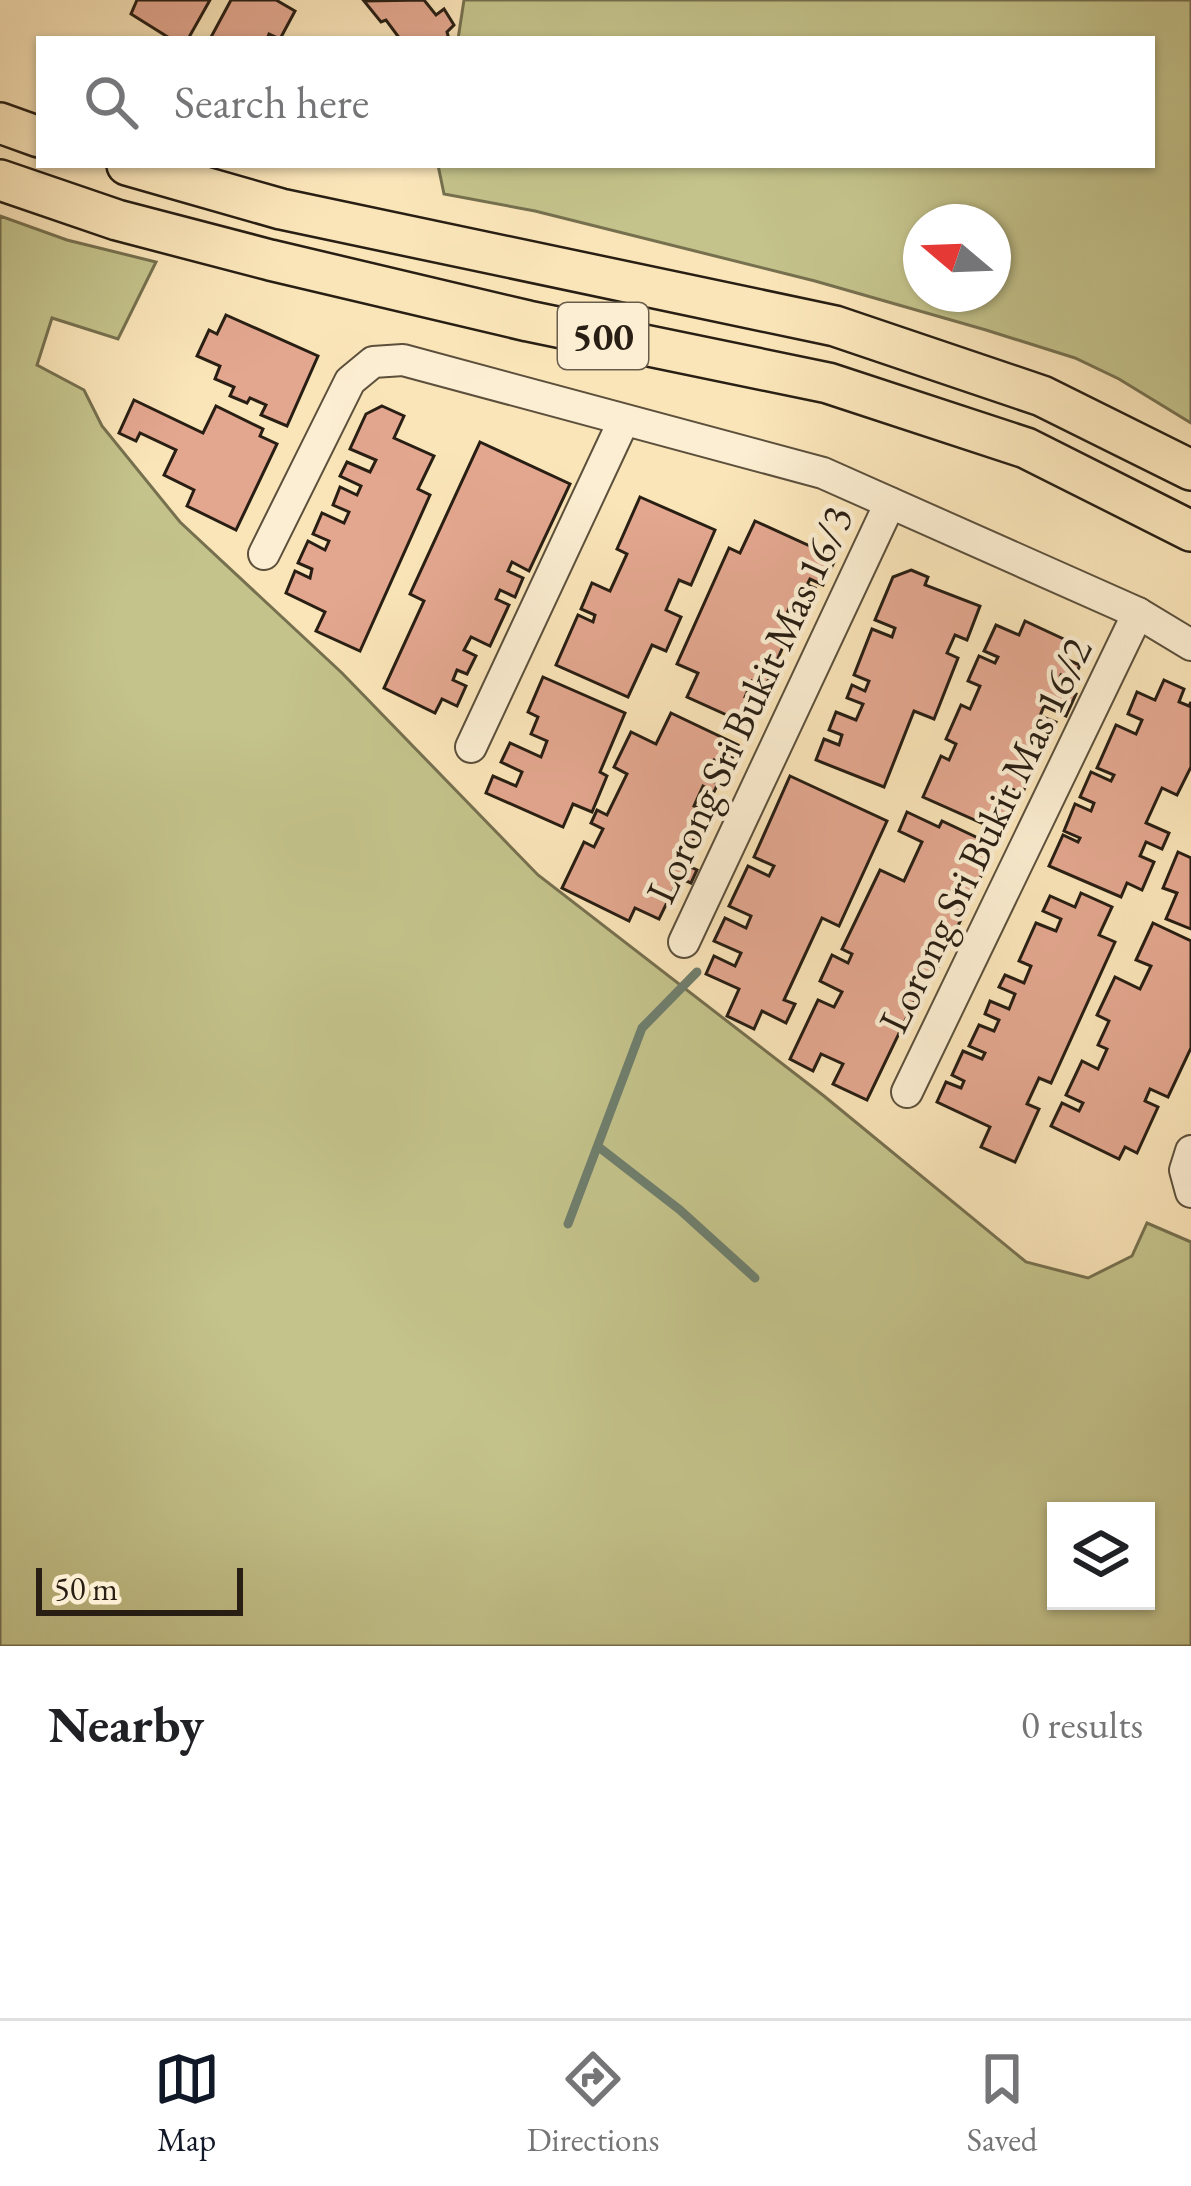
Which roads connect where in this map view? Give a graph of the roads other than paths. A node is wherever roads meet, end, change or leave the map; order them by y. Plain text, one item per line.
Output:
1 (0, 123) edge
2 (36, 136) edge
3 (138, 168) edge
4 (0, 180) edge
5 (622, 422) junction
6 (1191, 470) edge
7 (890, 503) junction
8 (1191, 531) edge
9 (264, 554) dead end
10 (1138, 613) junction
11 (1191, 645) edge
12 (471, 747) dead end
13 (684, 942) dead end
14 (908, 1093) dead end
15 (1191, 1151) edge
16 (1191, 1192) edge

1 - 2 main road
3 - 6 main road, 500
4 - 8 main road, 500
5 - 7 street
5 - 9 street
5 - 12 street
7 - 10 street
7 - 13 street, Lorong Sri Bukit Mas 16/3
10 - 11 street
10 - 14 street, Lorong Sri Bukit Mas 16/2
15 - 16 street

